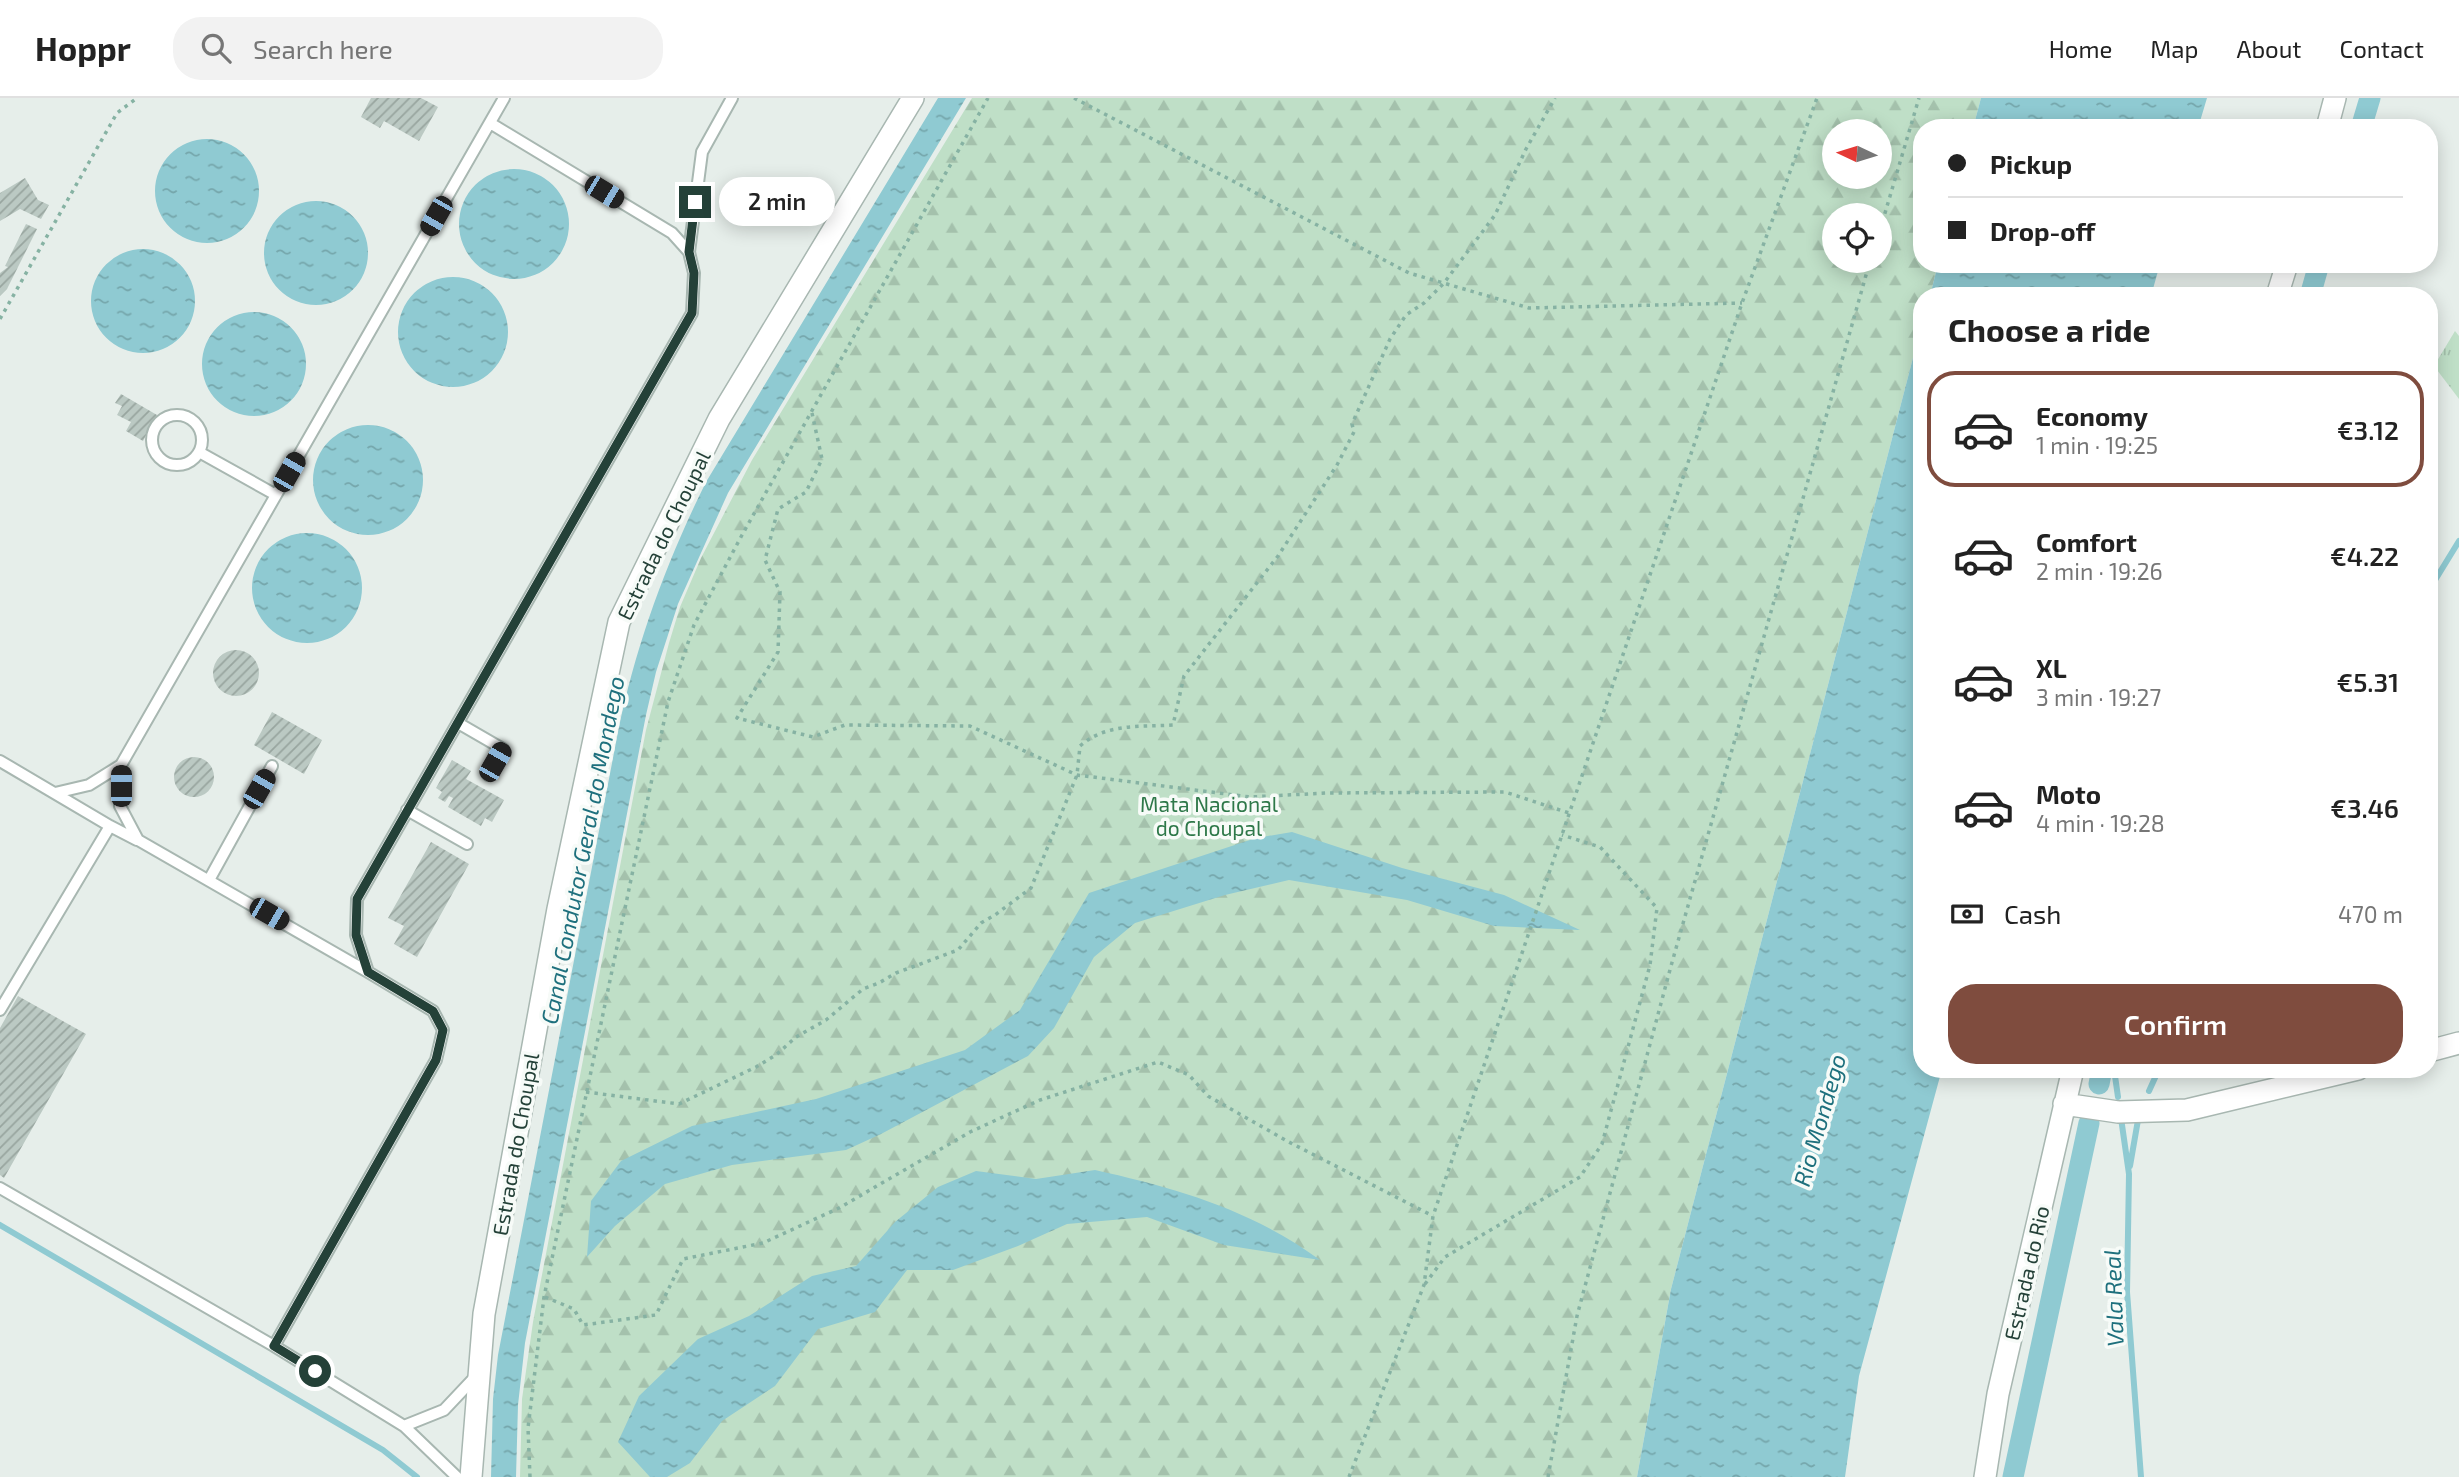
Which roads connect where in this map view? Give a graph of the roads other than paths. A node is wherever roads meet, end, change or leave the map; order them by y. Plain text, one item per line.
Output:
1 (505, 98) edge
2 (732, 98) edge
3 (913, 98) edge
4 (2336, 98) edge
5 (2330, 119) edge
6 (490, 123) junction
7 (689, 252) junction
8 (199, 452) junction
9 (276, 495) junction
10 (458, 723) junction
11 (0, 761) edge
12 (121, 765) junction
13 (272, 766) dead end
14 (488, 775) dead end
15 (55, 793) junction
16 (407, 810) junction
17 (110, 826) junction
18 (138, 840) junction
19 (467, 844) dead end
20 (209, 880) junction
21 (368, 972) junction
22 (0, 1010) edge
23 (2459, 1043) edge
24 (2438, 1049) edge
25 (2071, 1078) edge
26 (2320, 1078) edge
27 (2064, 1104) junction
28 (0, 1188) edge
29 (274, 1346) junction
30 (478, 1374) junction
31 (404, 1426) junction
32 (457, 1477) edge
33 (471, 1477) edge
34 (1985, 1477) edge

1 - 6 lane
2 - 7 lane
3 - 30 street, Estrada do Choupal
4 - 5 street
6 - 7 lane
6 - 9 lane
7 - 10 lane
8 - 8 lane
8 - 9 lane
9 - 12 lane
10 - 14 lane
10 - 16 lane
11 - 15 lane
12 - 15 lane
12 - 18 lane
13 - 20 lane
15 - 17 lane
16 - 19 lane
16 - 21 lane
17 - 18 lane
17 - 22 lane
18 - 20 lane
20 - 21 lane
21 - 29 lane
23 - 24 street
25 - 27 street, Estrada do Rio
26 - 27 street
27 - 34 street, Estrada do Rio
28 - 29 lane
29 - 31 lane
30 - 31 lane
30 - 33 street, Estrada do Choupal
31 - 32 lane

